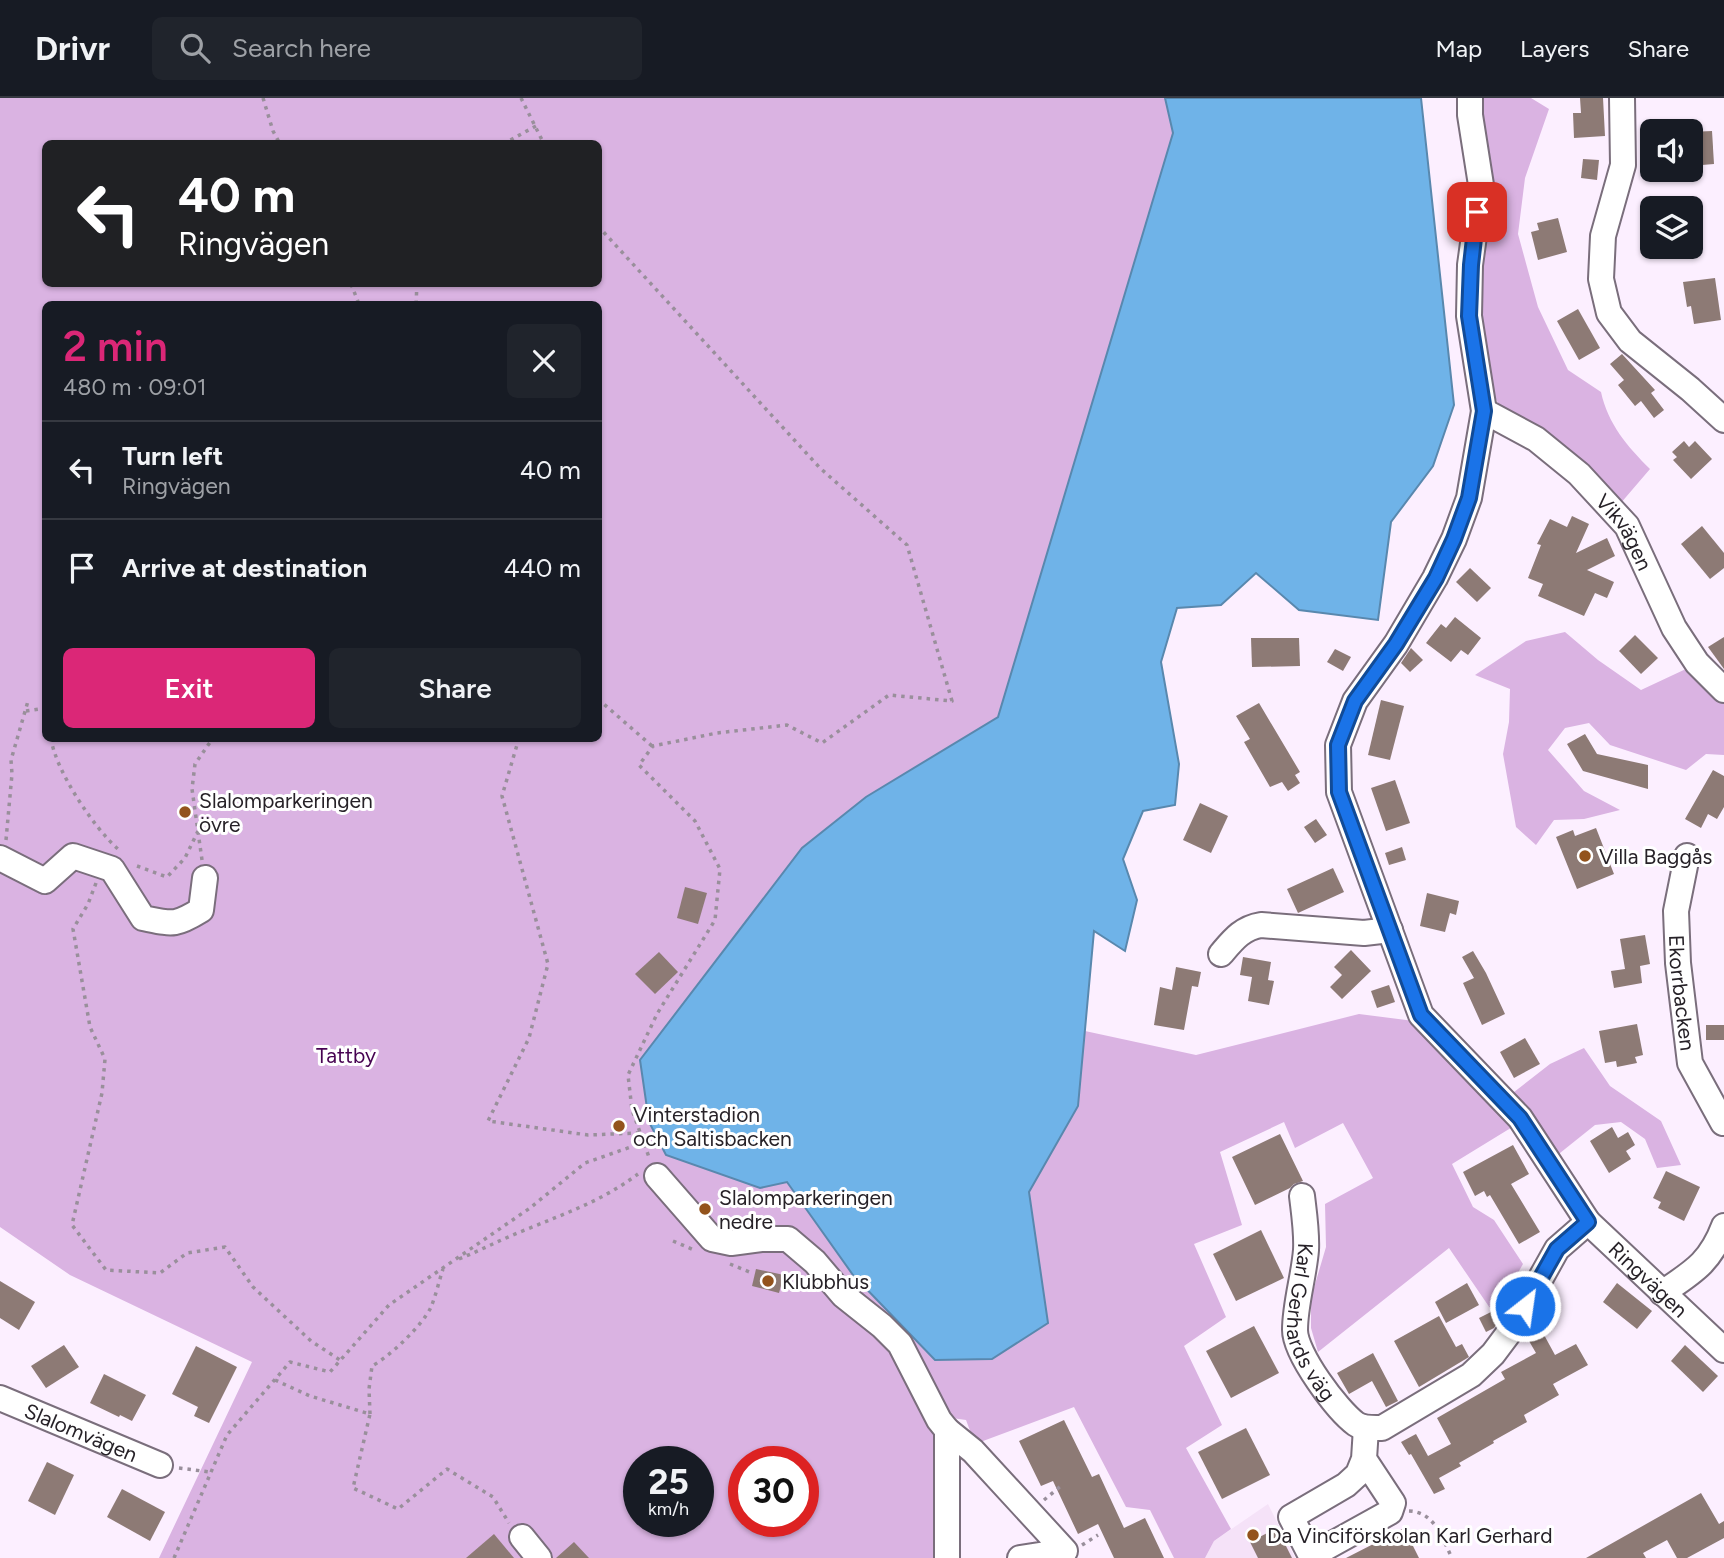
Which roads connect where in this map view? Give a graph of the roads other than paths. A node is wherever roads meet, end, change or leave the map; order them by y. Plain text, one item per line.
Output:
1 (1470, 98) edge
2 (1622, 98) edge
3 (1484, 411) junction
4 (1724, 420) edge
5 (1724, 690) edge
6 (1687, 856) dead end
7 (1, 859) edge
8 (205, 878) road end
9 (1390, 930) junction
10 (1221, 954) dead end
11 (1724, 1124) edge
12 (654, 1169) road end
13 (1302, 1196) dead end
14 (1588, 1222) junction
15 (1724, 1226) edge
16 (1661, 1293) junction
17 (1724, 1350) edge
18 (0, 1398) edge
19 (1366, 1428) junction
20 (947, 1430) junction
21 (1364, 1459) junction
22 (160, 1465) road end
23 (515, 1530) road end
24 (1069, 1555) edge
25 (1312, 1555) edge
26 (539, 1558) edge
27 (947, 1558) edge
28 (1020, 1558) edge

1 - 3 street, Ringvägen
2 - 4 street
3 - 5 street, Vikvägen
3 - 9 street, Ringvägen
6 - 11 street, Ekorrbacken
7 - 8 street
9 - 10 street
9 - 14 street, Ringvägen
12 - 20 street
13 - 19 street, Karl Gerhards väg
14 - 16 street, Ringvägen
14 - 19 street
15 - 16 street
16 - 17 street, Ringvägen
18 - 22 street, Slalomvägen
19 - 21 street
20 - 24 street
20 - 27 street
21 - 25 street
21 - 25 street
23 - 26 street
24 - 28 street

